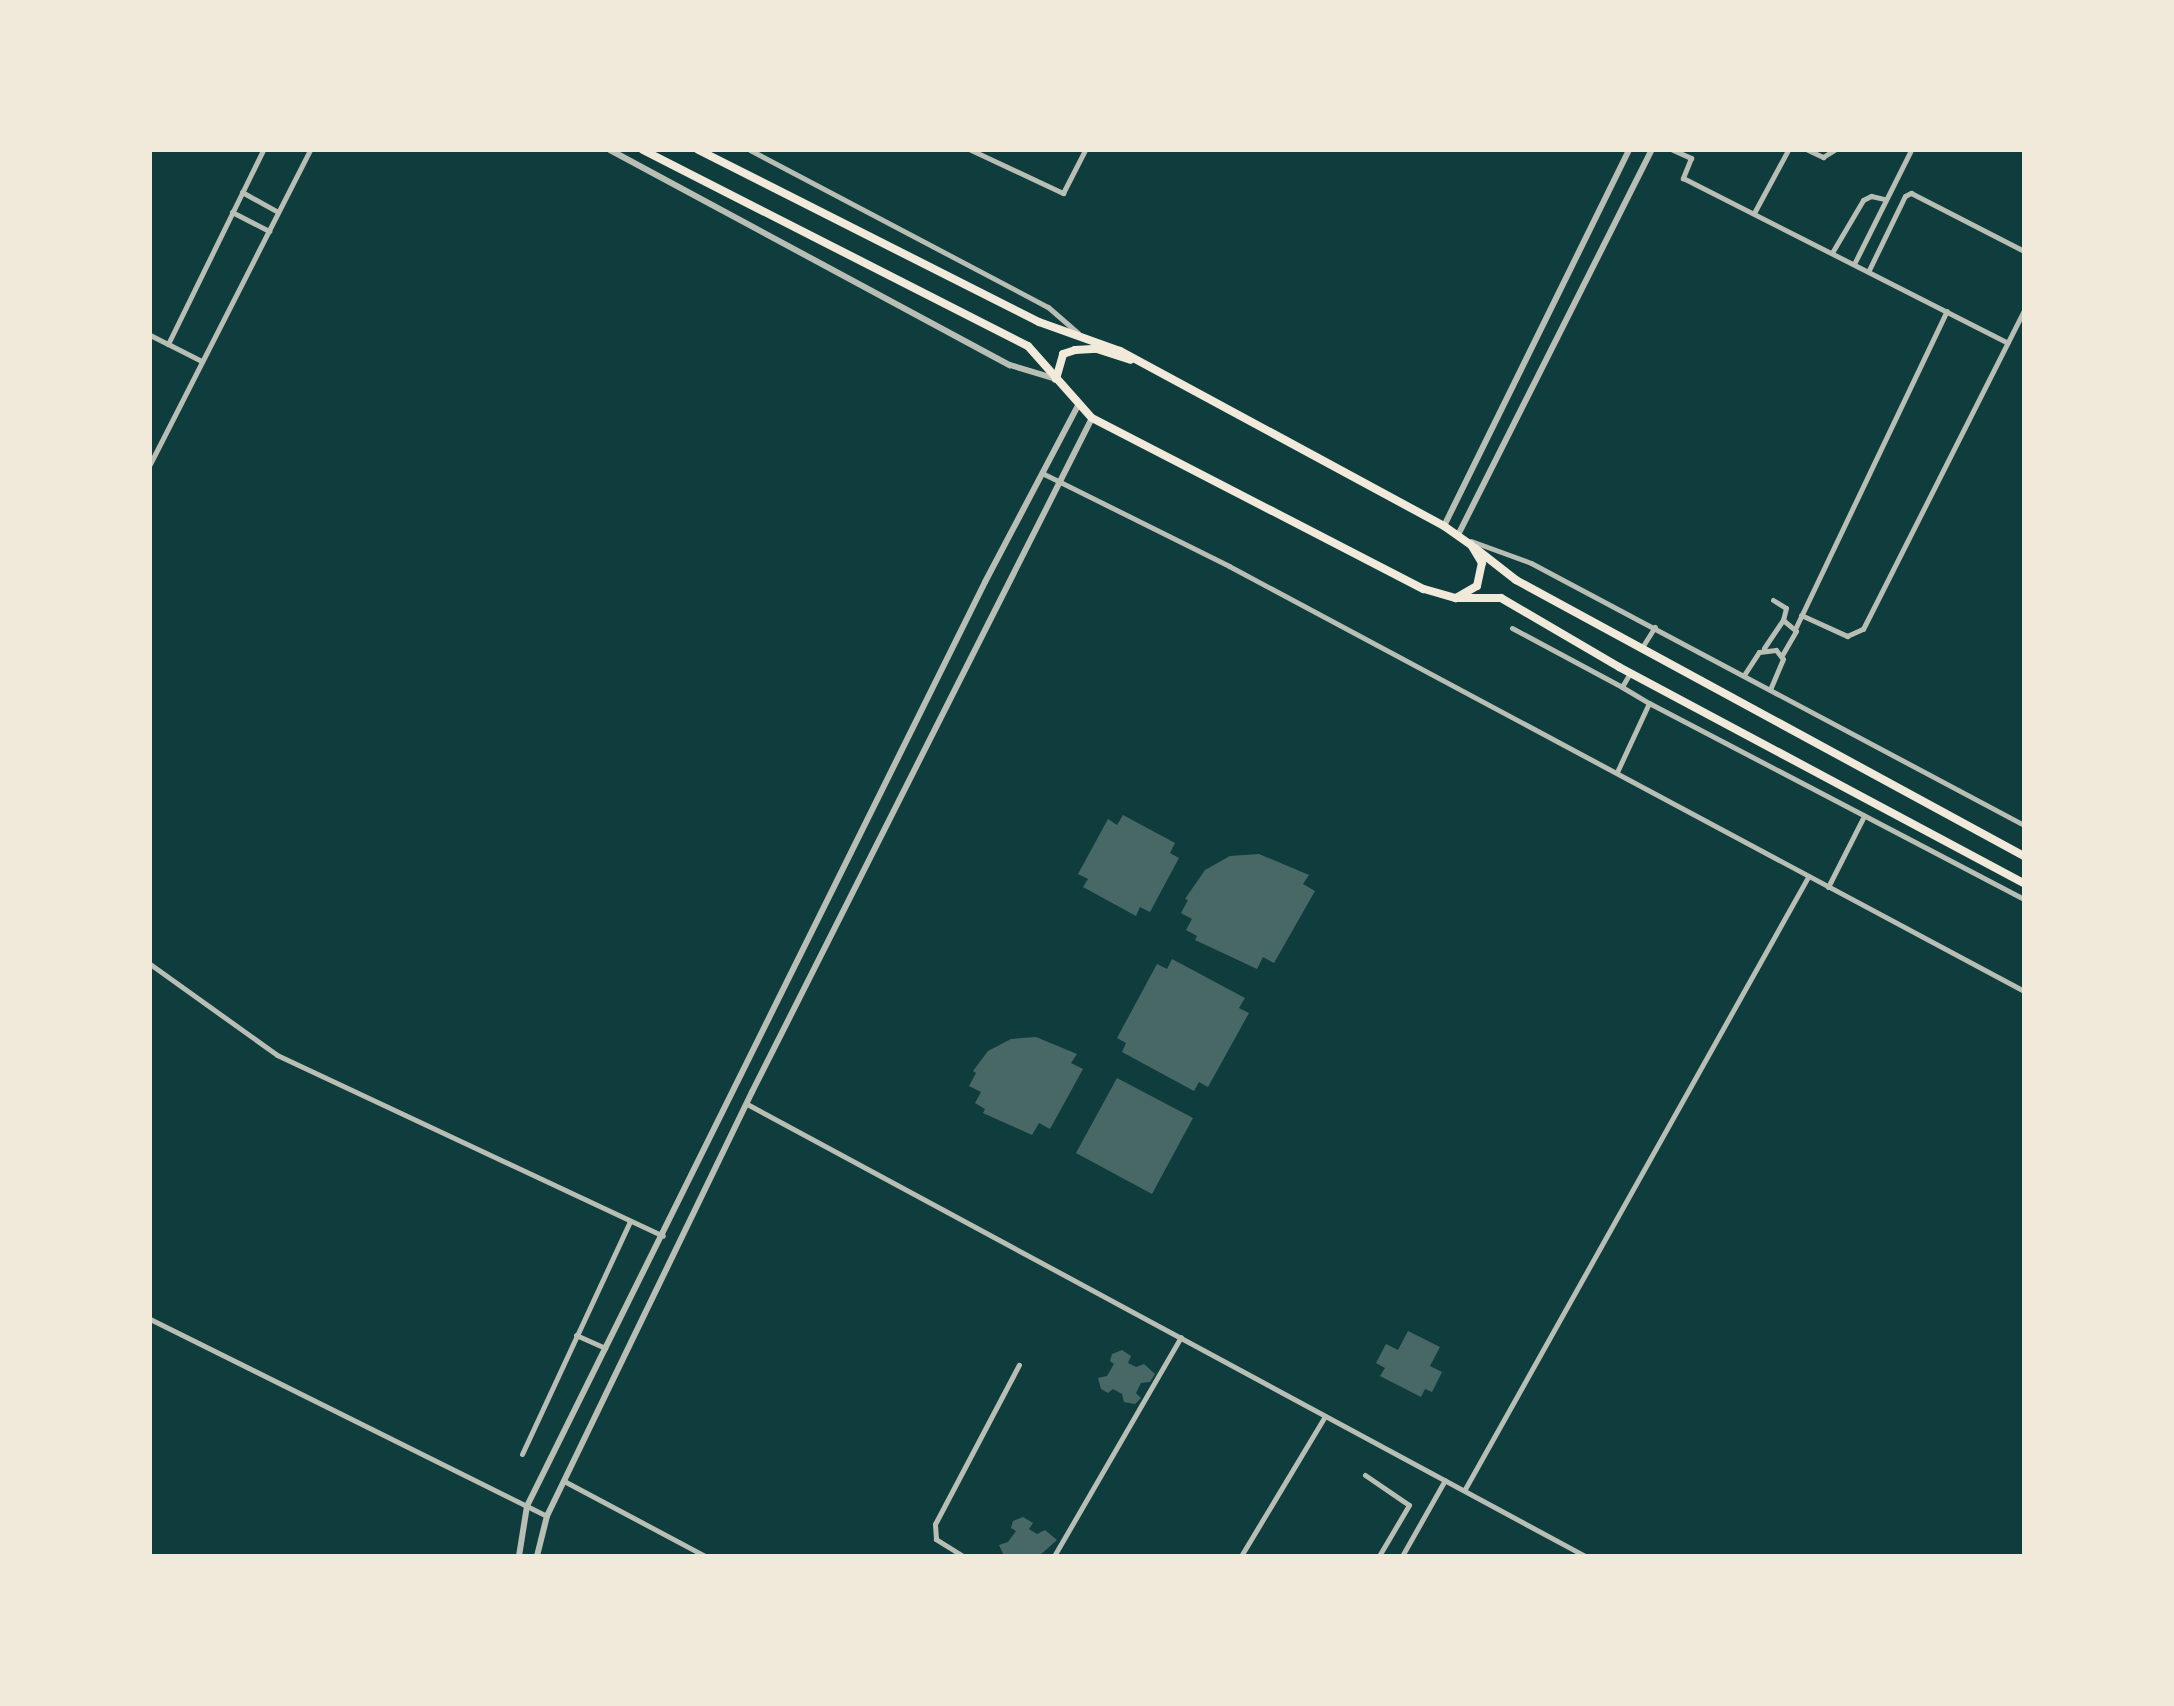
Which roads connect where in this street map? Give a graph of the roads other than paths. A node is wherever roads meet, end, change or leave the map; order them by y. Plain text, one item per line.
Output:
1 (263, 150) edge
2 (310, 150) edge
3 (610, 150) edge
4 (643, 150) edge
5 (698, 150) edge
6 (750, 150) edge
7 (971, 150) edge
8 (1085, 150) edge
9 (1629, 150) edge
10 (1652, 150) edge
11 (1673, 150) edge
12 (1694, 150) edge
13 (1788, 150) edge
14 (1808, 150) edge
15 (1834, 150) edge
16 (1911, 150) edge
17 (1691, 158) junction
18 (242, 192) junction
19 (1884, 200) junction
20 (232, 212) junction
21 (278, 212) junction
22 (1754, 212) junction
23 (268, 231) junction
24 (1833, 251) junction
25 (2024, 252) edge
26 (1855, 262) junction
27 (1868, 270) junction
28 (2024, 310) edge
29 (1947, 311) junction
30 (1080, 334) junction
31 (150, 335) edge
32 (168, 344) junction
33 (2008, 344) junction
34 (1138, 360) junction
35 (202, 362) junction
36 (1056, 379) junction
37 (1079, 404) junction
38 (1092, 418) junction
39 (150, 464) edge
40 (1042, 473) junction
41 (1059, 482) junction
42 (1444, 526) junction
43 (1464, 540) junction
44 (1456, 598) junction
45 (1773, 600) dead end
46 (1801, 615) junction
47 (1783, 620) junction
48 (1796, 627) junction
49 (1512, 628) dead end
50 (1655, 628) junction
51 (1764, 648) junction
52 (1642, 649) junction
53 (1782, 656) junction
54 (1630, 673) junction
55 (1744, 675) junction
56 (1622, 687) junction
57 (1770, 689) junction
58 (1649, 702) junction
59 (1616, 774) junction
60 (1864, 816) junction
61 (2024, 825) edge
62 (2024, 856) edge
63 (1808, 876) junction
64 (2024, 883) edge
65 (1828, 886) junction
66 (2024, 899) edge
67 (150, 964) edge
68 (2024, 992) edge
69 (756, 1050) junction
70 (770, 1058) junction
71 (747, 1104) junction
72 (630, 1221) junction
73 (663, 1236) junction
74 (150, 1319) edge
75 (576, 1335) junction
76 (1181, 1338) junction
77 (607, 1349) junction
78 (1019, 1365) dead end
79 (1326, 1416) junction
80 (522, 1454) dead end
81 (1365, 1475) dead end
82 (1446, 1479) junction
83 (564, 1481) junction
84 (1465, 1489) junction
85 (527, 1506) junction
86 (546, 1516) junction
87 (519, 1556) edge
88 (537, 1556) edge
89 (705, 1556) edge
90 (906, 1556) edge
91 (921, 1556) edge
92 (963, 1556) edge
93 (1054, 1556) edge
94 (1241, 1556) edge
95 (1379, 1556) edge
96 (1402, 1556) edge
97 (1585, 1556) edge

1 - 18 street
2 - 21 street
3 - 36 street
4 - 36 main road
5 - 30 main road
6 - 30 street
7 - 8 street
9 - 42 street
10 - 43 street
11 - 17 street
12 - 17 street
13 - 22 street
14 - 15 street
16 - 19 street
17 - 22 street
18 - 20 street
18 - 21 street
19 - 24 street
19 - 26 street
20 - 23 street
20 - 32 street
21 - 23 street
22 - 24 street
23 - 35 street
24 - 26 street
25 - 27 street
26 - 27 street
27 - 29 street
28 - 33 street
29 - 33 street
29 - 46 street
30 - 34 main road
31 - 32 street
32 - 35 street
33 - 46 street
34 - 36 main road
34 - 42 main road
35 - 39 street
36 - 37 main road
37 - 38 main road
37 - 40 street
38 - 41 street
38 - 44 main road
40 - 41 street
40 - 69 street
41 - 59 street
41 - 70 street
42 - 43 main road
43 - 44 main road
43 - 50 street
43 - 52 main road
44 - 54 main road
45 - 47 street
46 - 48 street
47 - 48 street
47 - 51 street
48 - 53 street
49 - 56 street
50 - 52 street
50 - 55 street
51 - 53 street
51 - 55 street
52 - 62 main road
53 - 57 street
54 - 56 street
54 - 64 main road
55 - 57 street
56 - 58 street
57 - 61 street
58 - 59 street
58 - 60 street
59 - 63 street
60 - 65 street
60 - 66 street
63 - 65 street
63 - 84 street
65 - 68 street
67 - 72 street
69 - 70 street
69 - 73 street
70 - 71 street
71 - 76 street
71 - 83 street
72 - 73 street
72 - 75 street
73 - 77 street
74 - 85 street
75 - 77 street
75 - 80 street
76 - 79 street
76 - 93 street
77 - 85 street
78 - 92 street
79 - 82 street
79 - 94 street
81 - 95 street
82 - 84 street
82 - 96 street
83 - 86 street
83 - 89 street
84 - 97 street
85 - 86 street
85 - 87 street
86 - 88 street
90 - 91 street

